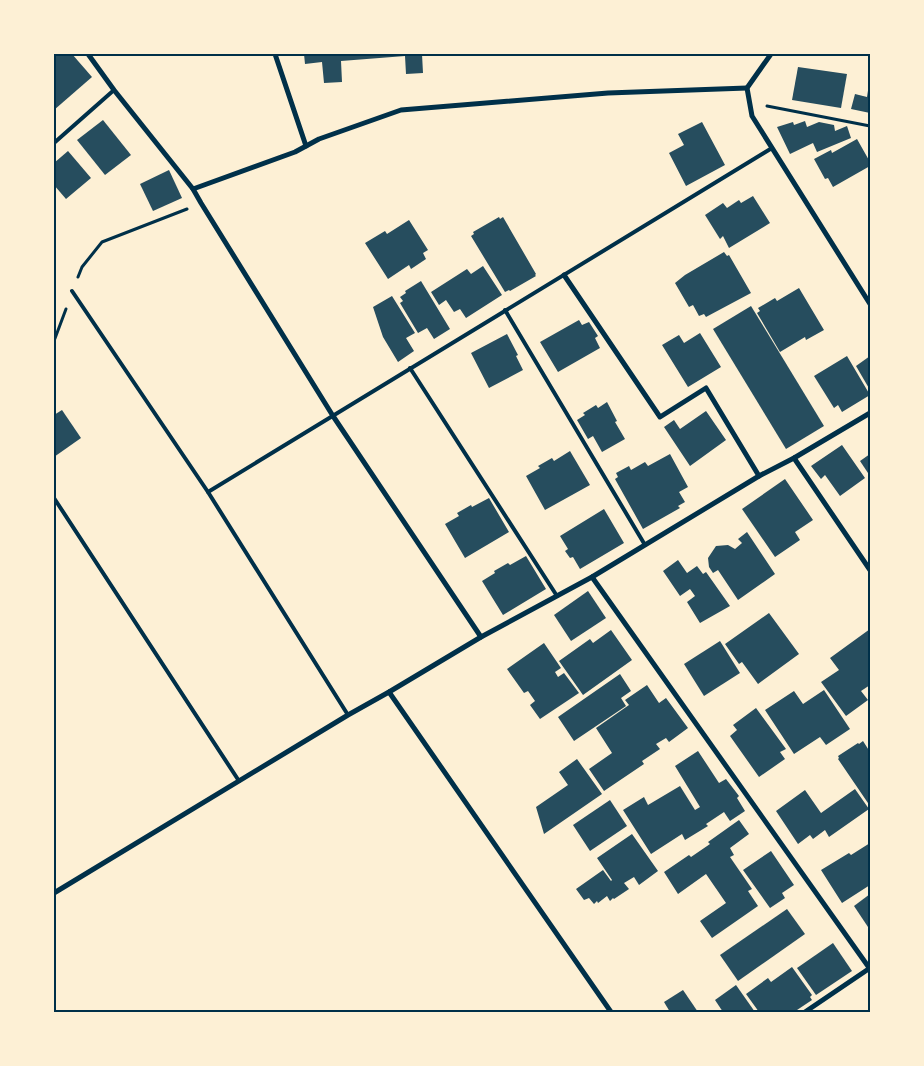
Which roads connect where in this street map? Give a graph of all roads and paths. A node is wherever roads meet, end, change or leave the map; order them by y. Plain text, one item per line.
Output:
1 (88, 54) edge
2 (275, 54) edge
3 (771, 54) edge
4 (747, 88) junction
5 (114, 90) junction
6 (749, 102) junction
7 (870, 126) edge
8 (54, 143) edge
9 (306, 146) junction
10 (772, 148) junction
11 (193, 189) junction
12 (201, 204) junction
13 (564, 274) junction
14 (72, 291) junction
15 (870, 304) edge
16 (505, 310) junction
17 (54, 341) edge
18 (410, 368) junction
19 (870, 413) edge
20 (333, 416) junction
21 (794, 458) junction
22 (759, 476) junction
23 (208, 492) junction
24 (54, 498) edge
25 (645, 545) junction
26 (870, 570) edge
27 (592, 577) junction
28 (557, 596) junction
29 (481, 637) junction
30 (390, 692) junction
31 (348, 715) junction
32 (239, 781) junction
33 (54, 893) edge
34 (870, 969) edge
35 (611, 1012) edge
36 (805, 1012) edge

1 - 5 street
2 - 9 street
3 - 4 street
4 - 6 street
4 - 9 street
5 - 8 lane
5 - 11 street
6 - 7 path
6 - 10 street
9 - 11 street
10 - 13 lane
10 - 15 street
11 - 12 street
12 - 14 path
12 - 20 street
13 - 16 lane
13 - 22 street
14 - 17 path
14 - 23 lane
16 - 18 lane
16 - 25 lane
18 - 20 lane
18 - 28 lane
19 - 21 street
20 - 23 lane
20 - 29 street
21 - 22 street
21 - 26 street
22 - 25 street
23 - 31 lane
24 - 32 lane
25 - 27 street
27 - 28 street
27 - 34 street
28 - 29 street
29 - 30 street
30 - 31 street
30 - 35 street
31 - 32 street
32 - 33 street
34 - 36 street

